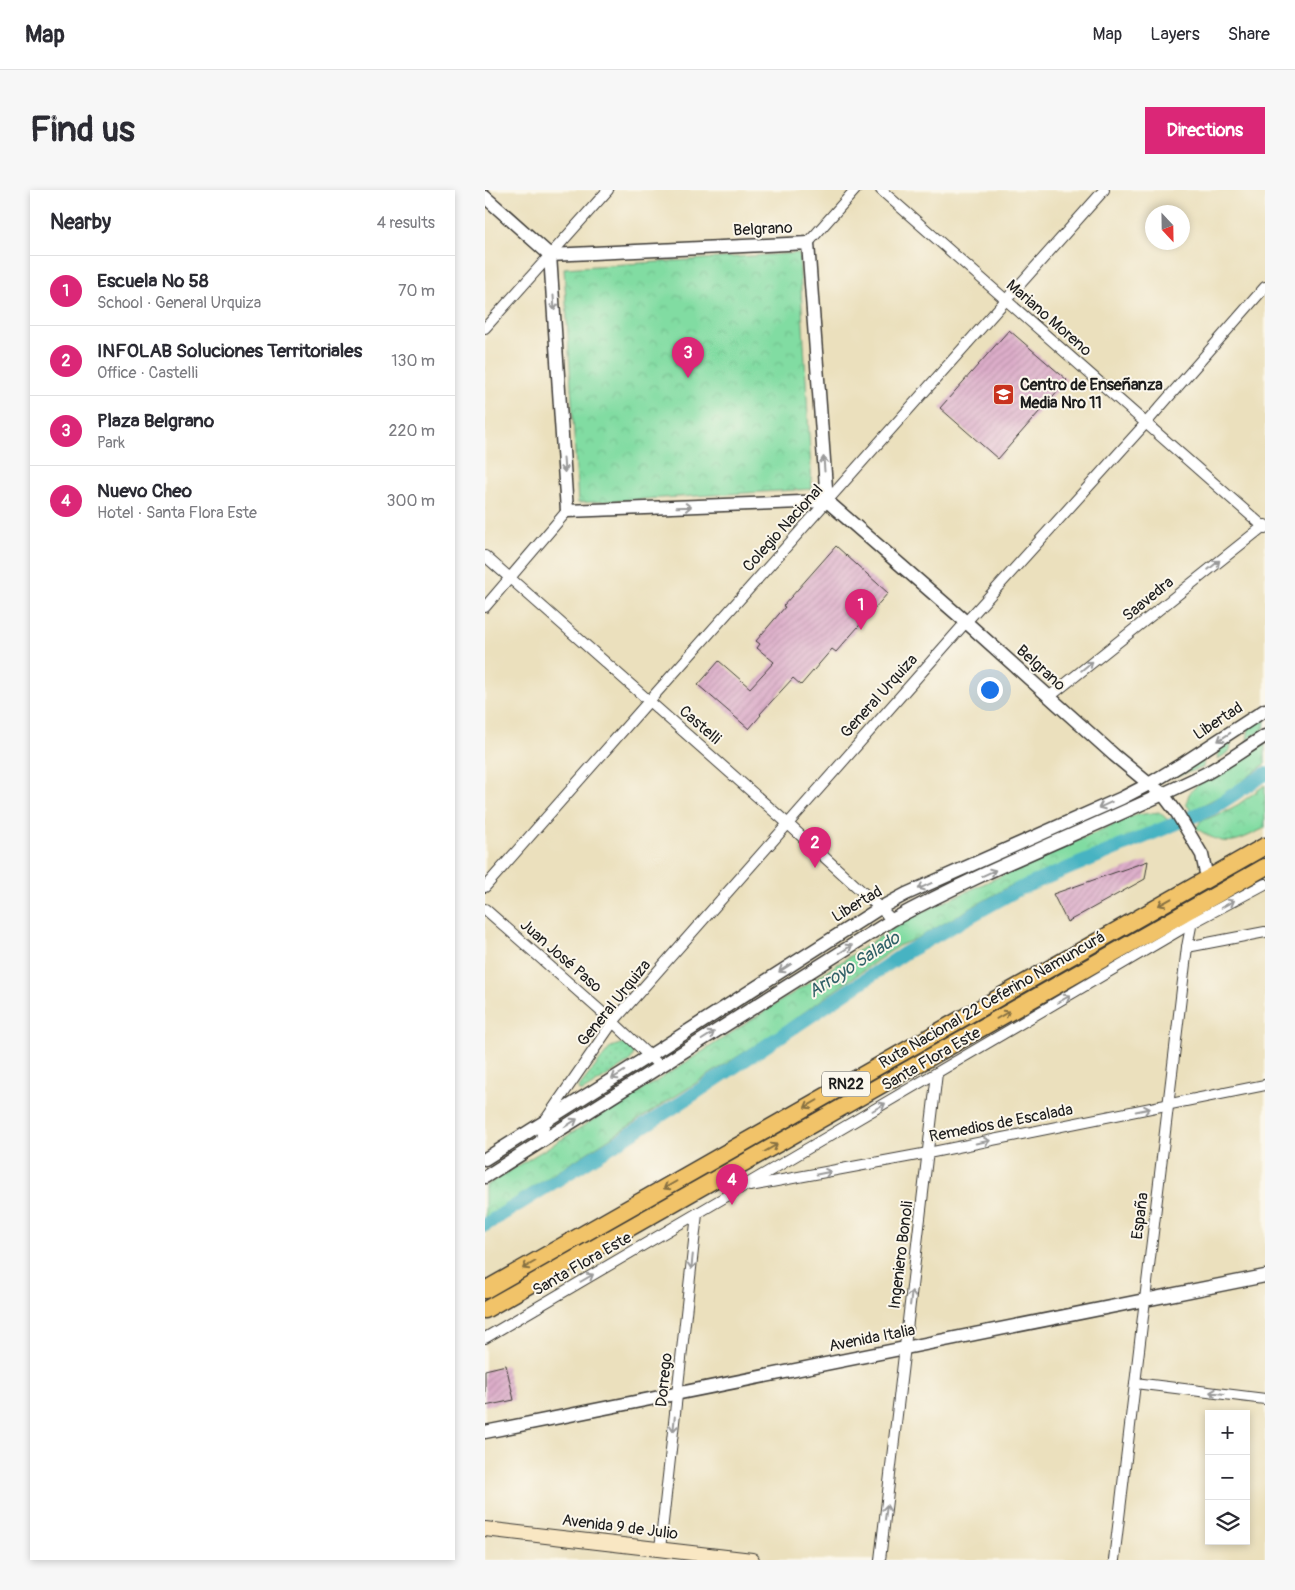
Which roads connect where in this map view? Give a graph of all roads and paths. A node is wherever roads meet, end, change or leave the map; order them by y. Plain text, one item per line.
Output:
1 (608, 190) edge
2 (855, 190) edge
3 (881, 190) edge
4 (1104, 190) edge
5 (485, 198) edge
6 (808, 243) junction
7 (550, 255) junction
8 (1265, 287) edge
9 (1007, 301) junction
10 (485, 328) edge
11 (1146, 423) junction
12 (827, 501) junction
13 (567, 511) junction
14 (1264, 526) edge
15 (485, 556) edge
16 (511, 578) junction
17 (485, 607) edge
18 (966, 622) junction
19 (1049, 697) junction
20 (649, 700) junction
21 (1265, 710) edge
22 (1265, 736) edge
23 (1149, 784) junction
24 (1162, 793) junction
25 (787, 822) junction
26 (1265, 846) edge
27 (1265, 867) edge
28 (1207, 878) junction
29 (1265, 884) edge
30 (485, 887) edge
31 (1199, 904) junction
32 (880, 908) junction
33 (485, 909) edge
34 (892, 920) junction
35 (1190, 924) junction
36 (1265, 932) edge
37 (1187, 947) junction
38 (613, 1022) junction
39 (649, 1056) junction
40 (660, 1066) junction
41 (937, 1073) junction
42 (1265, 1086) edge
43 (1169, 1105) junction
44 (546, 1119) junction
45 (540, 1142) junction
46 (928, 1153) junction
47 (485, 1158) edge
48 (485, 1177) edge
49 (741, 1188) junction
50 (697, 1214) junction
51 (1265, 1276) edge
52 (485, 1290) edge
53 (1146, 1300) junction
54 (485, 1310) edge
55 (485, 1338) edge
56 (905, 1348) junction
57 (1135, 1383) junction
58 (677, 1394) junction
59 (1265, 1399) edge
60 (485, 1432) edge
61 (485, 1529) edge
62 (660, 1550) junction
63 (752, 1560) edge
64 (880, 1560) edge
65 (1114, 1560) edge

1 - 7 street
2 - 6 street
3 - 9 street, Mariano Moreno
4 - 9 street, Colegio Nacional
5 - 7 street
6 - 7 street, Belgrano
12 -> 6 street, Belgrano
7 - 10 street
7 -> 13 street
8 - 11 street, General Urquiza
9 - 11 street, Mariano Moreno
9 - 12 street, Colegio Nacional
11 - 14 street, Mariano Moreno
11 - 18 street, General Urquiza
13 -> 12 street
12 - 18 street, Belgrano
12 - 20 street, Colegio Nacional
13 - 16 street
19 -> 14 street, Saavedra
15 - 16 street, Castelli
16 - 17 street
16 - 20 street, Castelli
18 - 19 street, Belgrano
18 - 25 street, General Urquiza
19 - 23 street, Belgrano
20 - 25 street, Castelli
20 - 30 street, Colegio Nacional
21 -> 23 street, Libertad
22 - 24 street, Libertad
23 - 24 street, Belgrano
23 -> 32 street, Libertad
24 - 28 street, Belgrano
34 -> 24 street, Libertad
25 - 32 street, Castelli
25 - 38 street, General Urquiza
26 - 28 highway, Ruta Nacional 22 Ceferino Namuncurá / RN22
27 - 31 highway, Ruta Nacional 22 Ceferino Namuncurá / RN22
28 - 31 street, España
28 -> 52 highway, Ruta Nacional 22 Ceferino Namuncurá / RN22
35 -> 29 street, Santa Flora Este
31 - 35 street, España
54 -> 31 highway, Ruta Nacional 22 Ceferino Namuncurá / RN22
32 - 34 street, Castelli
32 -> 39 street, Libertad
33 - 38 street, Juan José Paso
40 -> 34 street, Libertad
35 - 37 street, España
41 -> 35 street, Santa Flora Este
36 - 37 street
37 - 43 street, España
38 - 39 street, Juan José Paso
38 - 44 street, General Urquiza
39 - 40 street, Juan José Paso
39 -> 44 street, Libertad
45 -> 40 street, Libertad
41 - 46 street, Ingeniero Bonoli
49 -> 41 street, Santa Flora Este
42 - 43 street, Remedios de Escalada
46 -> 43 street, Remedios de Escalada
43 - 53 street, España
44 - 45 street, General Urquiza
44 - 47 street, Libertad
45 - 48 street, Libertad
49 -> 46 street, Remedios de Escalada
56 -> 46 street, Ingeniero Bonoli
49 - 50 street, Santa Flora Este
55 -> 50 street, Santa Flora Este
50 -> 58 street, Dorrego
51 - 53 street, Avenida Italia
53 - 56 street, Avenida Italia
53 - 57 street, España
56 - 58 street, Avenida Italia
64 -> 56 street, Ingeniero Bonoli
59 -> 57 street
57 - 65 street, España
58 - 60 street, Avenida Italia
58 -> 62 street, Dorrego
61 - 62 main road, Avenida 9 de Julio
62 - 63 main road, Avenida 9 de Julio

